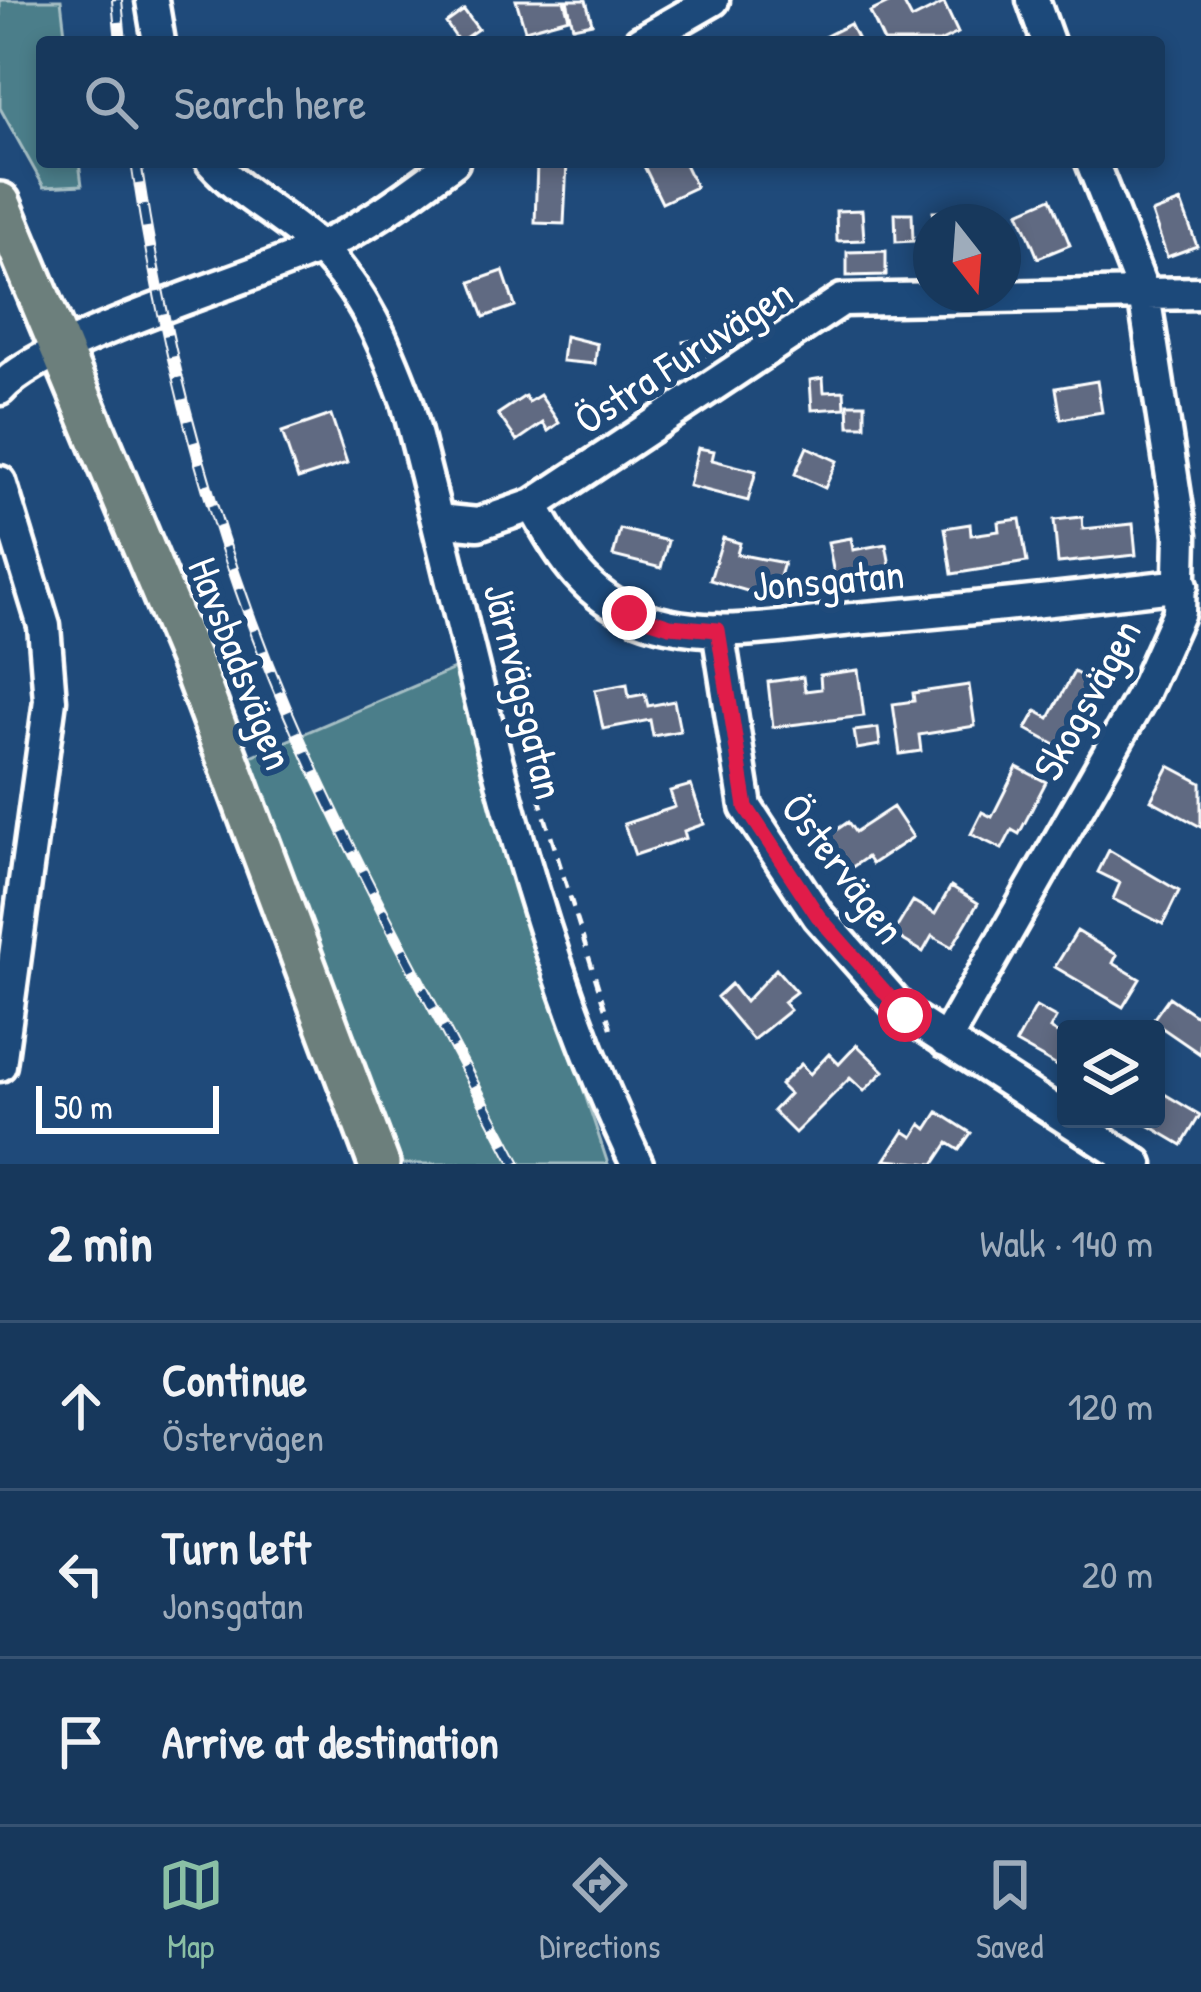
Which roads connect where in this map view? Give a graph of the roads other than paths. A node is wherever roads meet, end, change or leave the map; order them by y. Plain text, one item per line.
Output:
1 (152, 0) edge
2 (713, 0) edge
3 (1033, 0) edge
4 (158, 36) edge
5 (650, 36) edge
6 (1046, 36) edge
7 (219, 168) edge
8 (445, 168) edge
9 (1095, 168) edge
10 (0, 203) edge
11 (319, 248) junction
12 (1201, 293) edge
13 (1144, 294) junction
14 (63, 349) junction
15 (0, 388) edge
16 (2, 495) edge
17 (533, 505) junction
18 (438, 520) junction
19 (1182, 585) junction
20 (718, 630) junction
21 (945, 1041) junction
22 (0, 1065) edge
23 (379, 1164) edge
24 (638, 1164) edge
25 (1137, 1164) edge

1 - 4 street
2 - 5 street
3 - 6 street
7 - 11 street, Järnvägsgatan
8 - 11 street
9 - 13 street, Skogsvägen
10 - 14 main road, Havsbadsvägen
11 - 14 street
11 - 18 street, Järnvägsgatan
12 - 13 street, Östra Furuvägen
13 - 17 street, Östra Furuvägen
13 - 19 street, Skogsvägen
14 - 15 street
14 - 23 main road, Havsbadsvägen
16 - 22 street
17 - 18 street, Östra Furuvägen
17 - 20 street, Jonsgatan
18 - 24 street, Järnvägsgatan
19 - 20 street, Jonsgatan
19 - 21 street, Skogsvägen
20 - 21 street, Östervägen
21 - 25 street, Östervägen

